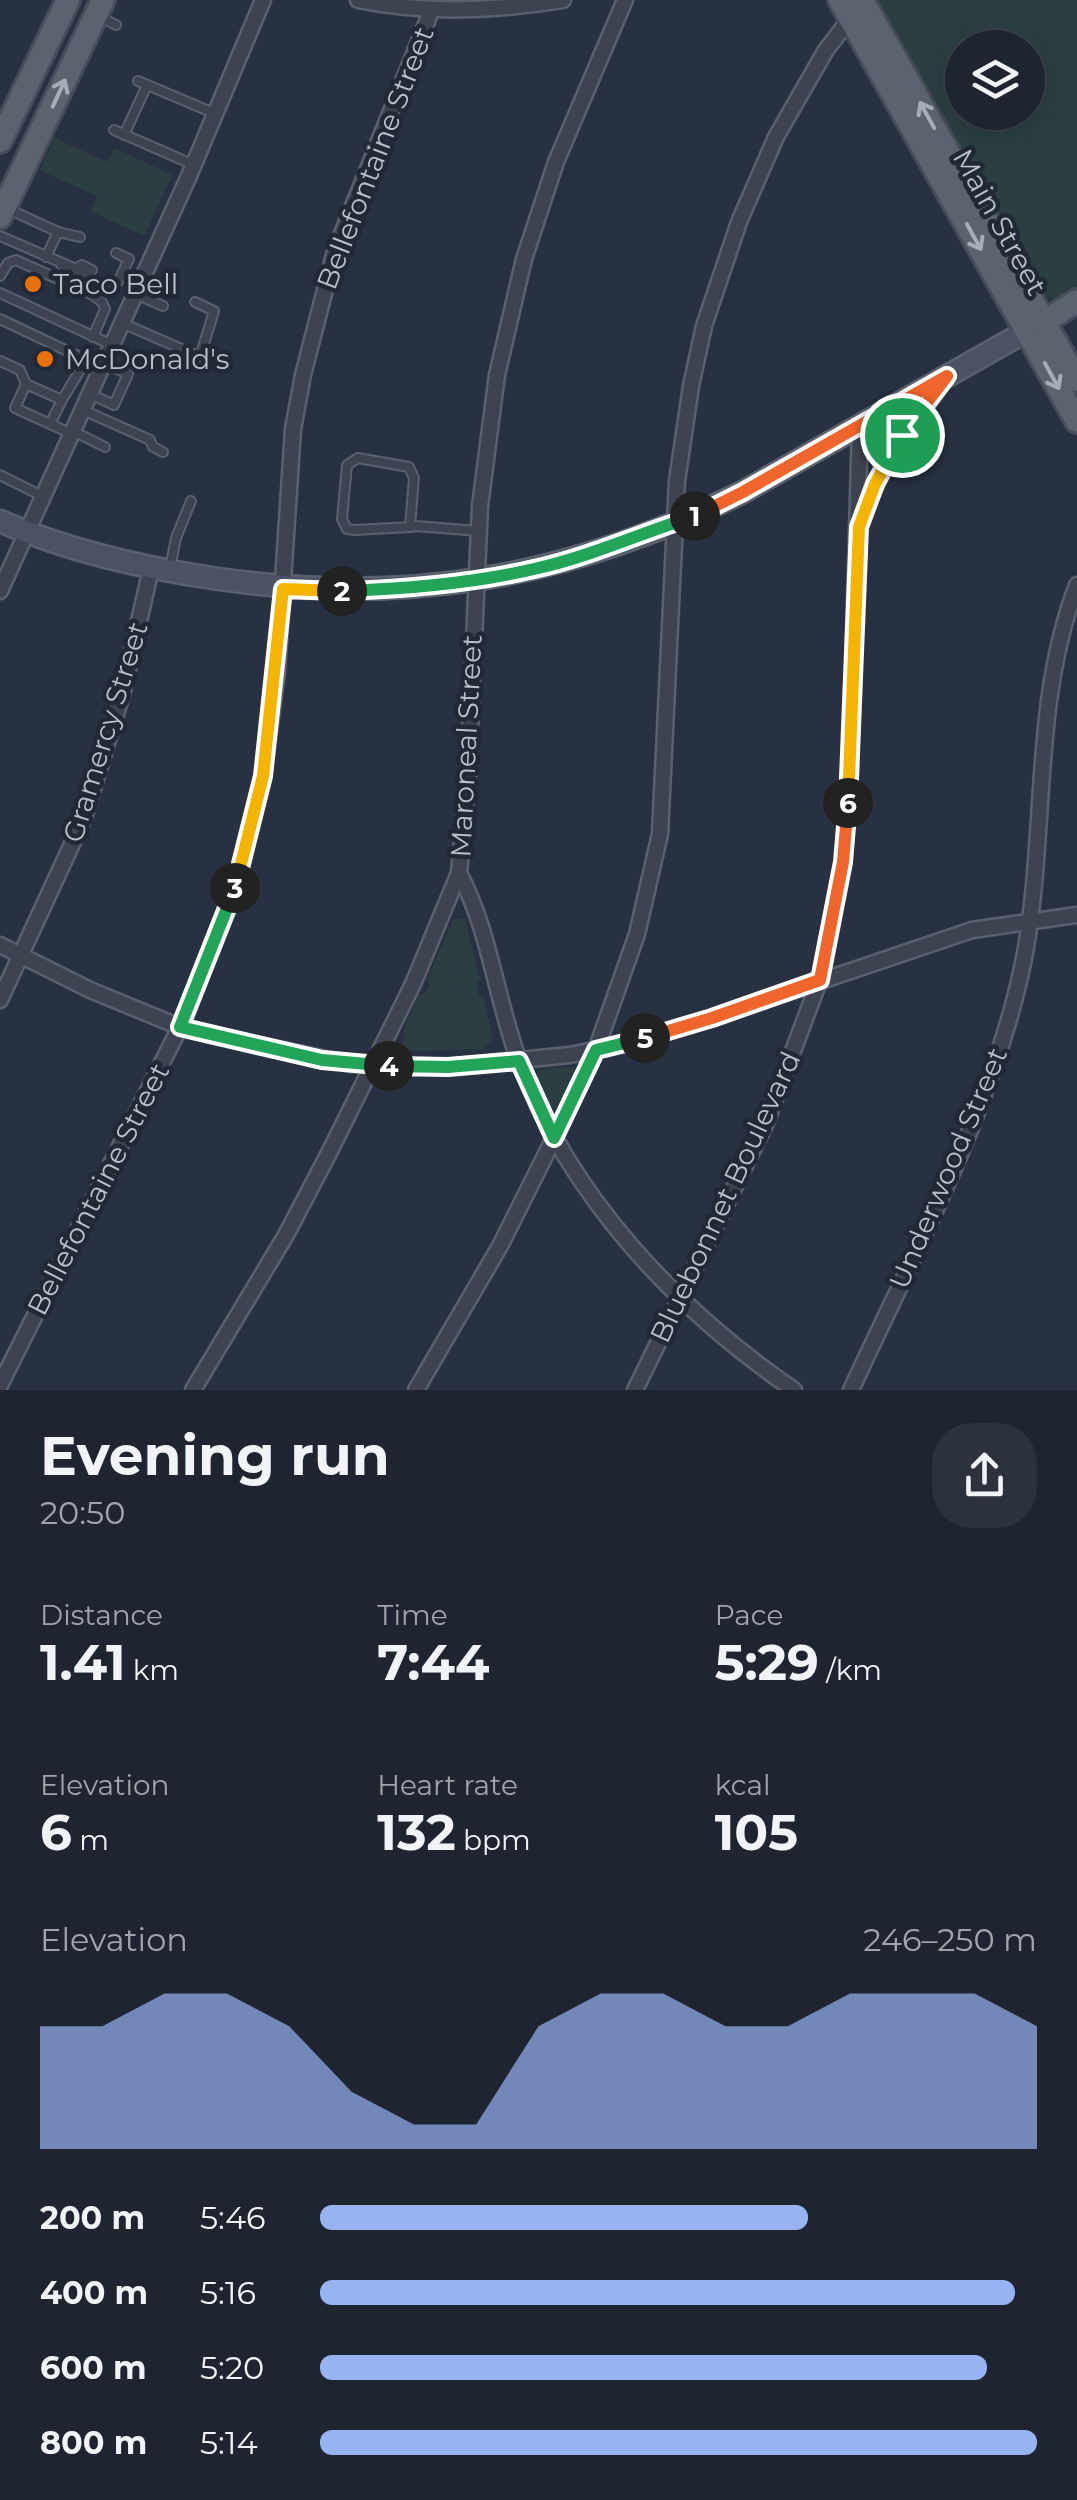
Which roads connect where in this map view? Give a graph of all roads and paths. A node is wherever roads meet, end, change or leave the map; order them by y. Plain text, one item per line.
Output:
1 (68, 0) edge
2 (263, 0) edge
3 (358, 0) edge
4 (563, 0) edge
5 (625, 0) edge
6 (855, 6) edge
7 (432, 9) junction
8 (105, 13) edge
9 (216, 114) junction
10 (114, 130) dead end
11 (124, 135) junction
12 (0, 141) edge
13 (194, 166) junction
14 (8, 178) edge
15 (2, 212) edge
16 (58, 232) junction
17 (0, 236) edge
18 (80, 238) dead end
19 (116, 253) dead end
20 (46, 257) junction
21 (61, 264) junction
22 (0, 276) edge
23 (105, 283) dead end
24 (0, 293) edge
25 (136, 294) junction
26 (194, 302) dead end
27 (1077, 302) edge
28 (162, 306) dead end
29 (1077, 314) edge
30 (0, 319) edge
31 (122, 323) junction
32 (1035, 326) junction
33 (93, 336) junction
34 (112, 345) junction
35 (0, 361) edge
36 (104, 363) junction
37 (947, 376) junction
38 (1077, 380) edge
39 (26, 384) junction
40 (90, 394) junction
41 (62, 400) junction
42 (83, 410) junction
43 (1077, 421) edge
44 (50, 424) junction
45 (860, 427) junction
46 (73, 432) junction
47 (105, 447) dead end
48 (163, 452) dead end
49 (0, 475) edge
50 (44, 497) junction
51 (190, 500) dead end
52 (0, 522) edge
53 (674, 522) junction
54 (410, 527) junction
55 (859, 527) junction
56 (478, 531) junction
57 (28, 534) junction
58 (5, 570) edge
59 (160, 571) junction
60 (474, 582) junction
61 (1077, 585) edge
62 (283, 589) junction
63 (0, 591) edge
64 (459, 873) junction
65 (1077, 915) edge
66 (1030, 921) junction
67 (0, 945) edge
68 (22, 956) junction
69 (820, 980) junction
70 (0, 1000) edge
71 (180, 1027) junction
72 (596, 1050) junction
73 (519, 1061) junction
74 (373, 1066) junction
75 (554, 1138) junction
76 (679, 1298) junction
77 (0, 1385) edge
78 (193, 1390) edge
79 (416, 1390) edge
80 (635, 1390) edge
81 (794, 1390) edge
82 (851, 1390) edge

1 - 12 main road
2 - 9 street
3 - 7 street
4 - 7 street
5 - 56 street, Maroneal Street
6 - 32 main road, Main Street
6 - 53 street
7 - 62 street, Bellefontaine Street
14 -> 8 main road
9 - 11 lane
9 - 13 street
10 - 11 lane
11 - 13 lane
13 - 25 street
14 - 15 main road
15 - 16 lane
16 - 18 lane
16 - 20 lane
17 - 20 lane
19 - 23 lane
20 - 21 lane
21 - 21 lane
22 - 33 lane
24 - 33 lane
25 - 28 lane
25 - 31 street
26 - 31 lane
27 - 32 main road
29 - 32 main road
30 - 41 lane
31 - 34 street
32 - 37 main road
32 - 38 main road, Main Street
32 -> 43 main road, Main Street
33 - 34 lane
34 - 36 street
35 - 39 lane
36 - 40 street
36 - 40 lane
37 - 45 main road
37 - 55 street, Bluebonnet Boulevard
39 - 41 lane
39 - 44 lane
40 - 42 street
41 - 44 lane
42 - 46 street
42 - 48 lane
44 - 46 lane
45 - 53 main road
45 - 55 street, Bluebonnet Boulevard
46 - 47 lane
46 - 50 street
49 - 50 lane
50 - 57 street
51 - 59 lane
52 - 57 main road
53 - 60 main road
53 - 72 street
54 - 54 lane
54 - 56 lane
55 - 69 street, Bluebonnet Boulevard
56 - 60 street, Maroneal Street
57 - 58 street
57 - 59 main road
58 - 63 street
59 - 62 main road
59 - 68 street, Gramercy Street
60 - 62 main road
60 - 64 street, Maroneal Street
61 - 66 street, Underwood Street
62 - 71 street, Bellefontaine Street
64 - 73 street
64 - 74 street, Maroneal Street
65 - 66 street
66 - 69 street
66 - 82 street, Underwood Street
67 - 68 street
68 - 70 street, Gramercy Street
68 - 71 street
69 - 72 street
69 - 76 street, Bluebonnet Boulevard
71 - 74 street
71 - 77 street, Bellefontaine Street
72 - 73 street
72 - 75 street
73 - 74 street
73 - 75 street
74 - 78 street, Maroneal Street
75 - 76 street
75 - 79 street
76 - 80 street, Bluebonnet Boulevard
76 - 81 street

